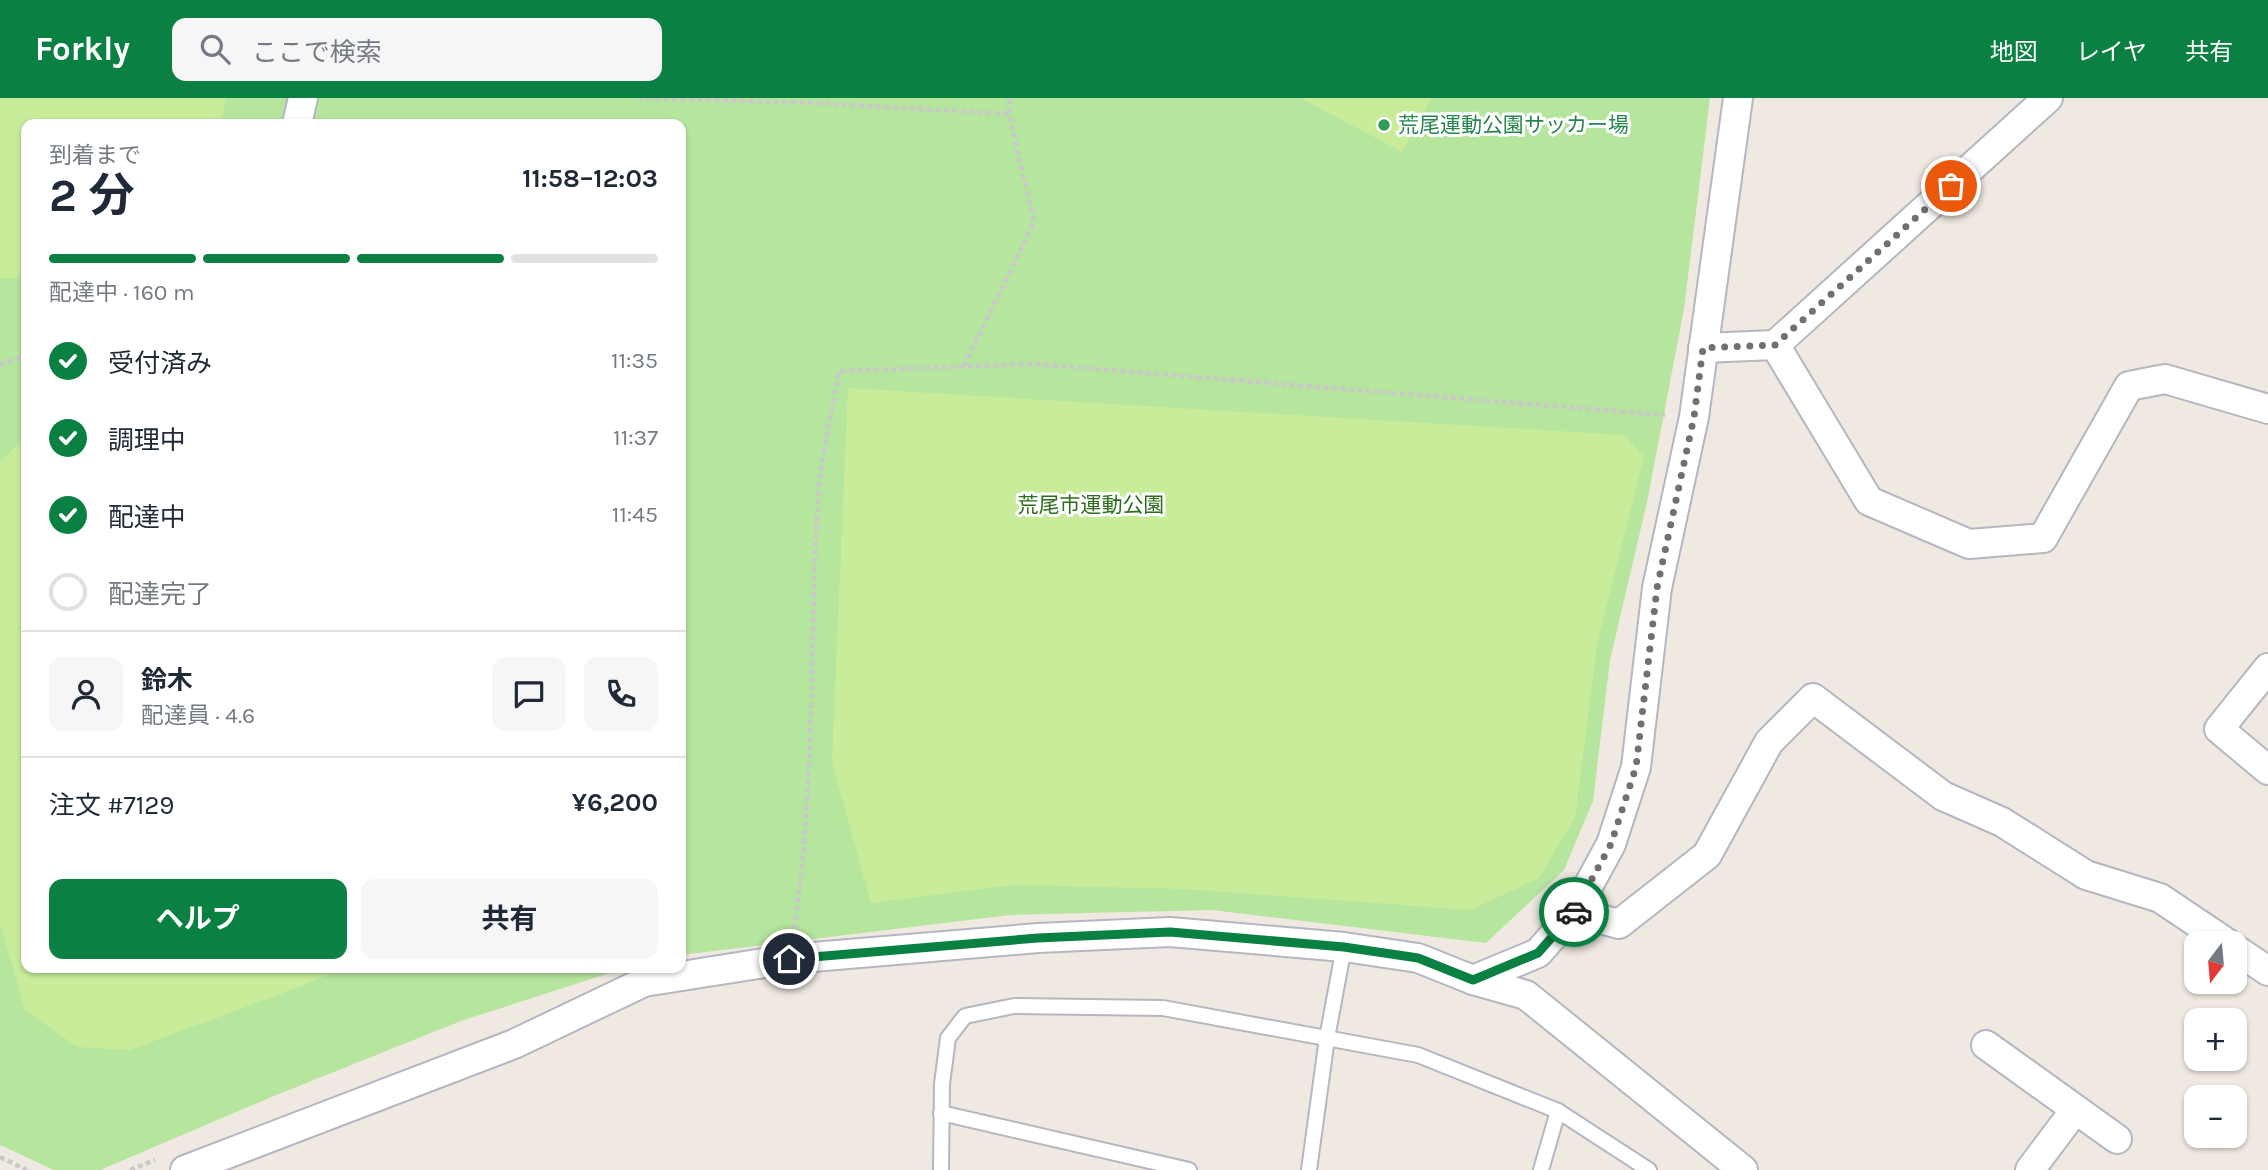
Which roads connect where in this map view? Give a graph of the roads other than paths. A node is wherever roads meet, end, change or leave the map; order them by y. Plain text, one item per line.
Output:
1 (303, 98) edge
2 (1738, 98) edge
3 (2048, 98) edge
4 (298, 119) edge
5 (1775, 345) junction
6 (1703, 348) junction
7 (2268, 410) edge
8 (2268, 668) edge
9 (2268, 770) edge
10 (1574, 912) junction
11 (2209, 931) edge
12 (1344, 947) junction
13 (2247, 957) edge
14 (2268, 971) edge
15 (1473, 980) junction
16 (1327, 1038) junction
17 (1986, 1045) dead end
18 (2075, 1110) junction
19 (1558, 1111) junction
20 (942, 1113) junction
21 (2117, 1139) dead end
22 (185, 1170) edge
23 (941, 1170) edge
24 (1189, 1170) edge
25 (1308, 1170) edge
26 (1541, 1170) edge
27 (1649, 1170) edge
28 (1743, 1170) edge
29 (2030, 1170) edge

1 - 4 street
2 - 6 street
3 - 5 street
5 - 6 street
5 - 7 street
6 - 10 street
8 - 9 street
10 - 11 street
10 - 15 street
12 - 15 street
12 - 16 lane
12 - 22 street
13 - 14 street
15 - 28 street
16 - 19 lane
16 - 20 lane
16 - 25 lane
17 - 18 street
18 - 21 street
18 - 29 street
19 - 26 lane
19 - 27 lane
20 - 23 lane
20 - 24 lane

